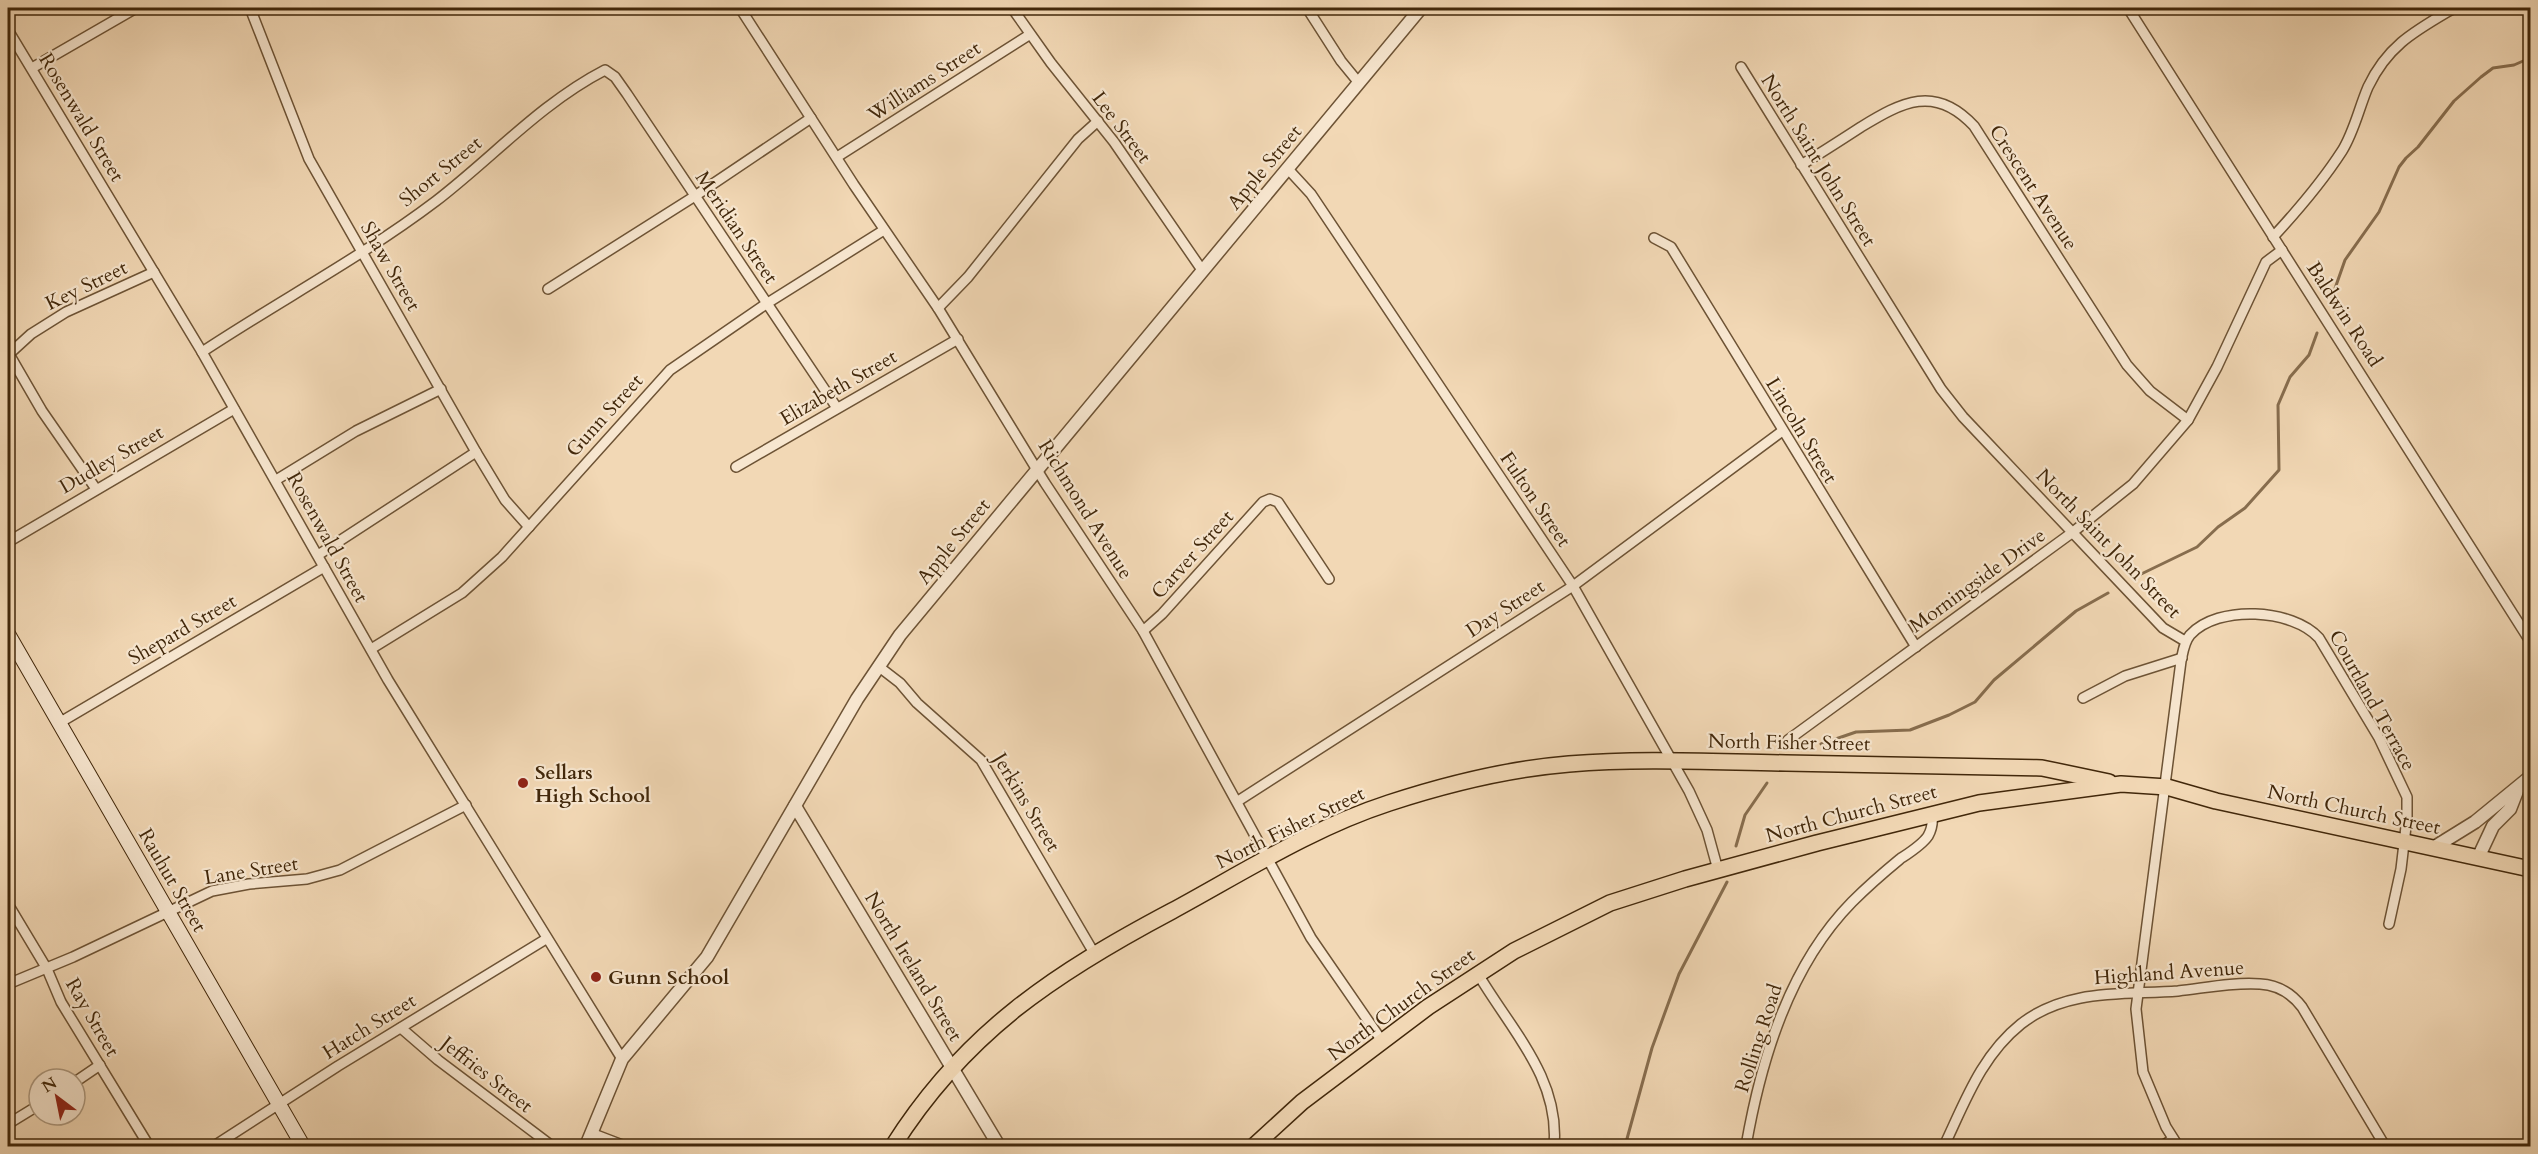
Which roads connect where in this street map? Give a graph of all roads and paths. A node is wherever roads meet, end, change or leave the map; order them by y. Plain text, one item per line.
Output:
1 (136, 8) edge
2 (250, 8) edge
3 (740, 8) edge
4 (1012, 8) edge
5 (1307, 8) edge
6 (1421, 8) edge
7 (2128, 8) edge
8 (2454, 8) edge
9 (8, 30) edge
10 (1029, 35) junction
11 (1741, 67) dead end
12 (32, 68) junction
13 (604, 70) joint
14 (1359, 82) junction
15 (811, 118) junction
16 (1098, 121) junction
17 (837, 157) junction
18 (1801, 165) junction
19 (1288, 169) junction
20 (696, 196) junction
21 (884, 230) junction
22 (2274, 237) junction
23 (1654, 238) dead end
24 (2282, 250) junction
25 (361, 251) junction
26 (1202, 270) junction
27 (154, 272) junction
28 (548, 288) dead end
29 (766, 304) junction
30 (939, 308) junction
31 (957, 339) junction
32 (202, 352) junction
33 (8, 355) edge
34 (441, 389) junction
35 (837, 408) junction
36 (234, 409) junction
37 (2188, 420) junction
38 (1781, 432) junction
39 (476, 452) junction
40 (736, 467) dead end
41 (1037, 468) junction
42 (276, 480) junction
43 (96, 489) junction
44 (529, 527) junction
45 (2073, 532) junction
46 (8, 542) edge
47 (318, 555) junction
48 (324, 567) junction
49 (1329, 579) dead end
50 (1573, 586) junction
51 (1143, 631) junction
52 (8, 633) edge
53 (2186, 641) junction
54 (2530, 641) edge
55 (1916, 647) junction
56 (371, 650) junction
57 (2182, 658) junction
58 (878, 666) junction
59 (2083, 698) dead end
60 (58, 723) junction
61 (1788, 740) dead end
62 (1671, 761) junction
63 (2530, 777) edge
64 (2121, 784) junction
65 (2167, 787) junction
66 (2517, 790) junction
67 (1238, 801) junction
68 (466, 805) junction
69 (795, 806) junction
70 (1932, 814) junction
71 (2404, 841) junction
72 (2433, 848) junction
73 (1269, 858) junction
74 (2478, 858) junction
75 (2530, 869) edge
76 (1718, 870) junction
77 (8, 904) edge
78 (167, 911) junction
79 (2389, 924) dead end
80 (546, 939) junction
81 (1094, 952) junction
82 (46, 969) junction
83 (1478, 974) junction
84 (8, 984) edge
85 (2138, 992) junction
86 (401, 1028) junction
87 (1382, 1041) junction
88 (622, 1059) junction
89 (100, 1065) junction
90 (951, 1068) junction
91 (87, 1074) edge
92 (279, 1104) junction
93 (27, 1113) edge
94 (8, 1124) edge
95 (591, 1133) junction
96 (2176, 1143) edge
97 (149, 1146) edge
98 (214, 1146) edge
99 (303, 1146) edge
100 (552, 1146) edge
101 (586, 1146) edge
102 (625, 1146) edge
103 (893, 1146) edge
104 (999, 1146) edge
105 (1254, 1146) edge
106 (1554, 1146) edge
107 (1746, 1146) edge
108 (1944, 1146) edge
109 (2162, 1146) edge
110 (2385, 1146) edge

1 - 12 street
2 - 25 street, Shaw Street
3 - 15 street, Richmond Avenue
4 - 10 street, Lee Street
5 - 14 street
6 - 14 street, Apple Street
7 - 22 street, Baldwin Road
8 - 22 street
9 - 12 street, Rosenwald Street
10 - 16 street, Lee Street
10 - 17 street, Williams Street
11 - 18 street, North Saint John Street
12 - 27 street, Rosenwald Street
13 - 20 street, Meridian Street
13 - 25 street, Short Street
14 - 19 street, Apple Street
15 - 17 street, Richmond Avenue
15 - 20 street
16 - 26 street, Lee Street
16 - 30 street
17 - 21 street, Richmond Avenue
18 - 37 street, Crescent Avenue
18 - 45 street, North Saint John Street
19 - 26 street, Apple Street
19 - 50 street, Fulton Street
20 - 28 street
20 - 29 street, Meridian Street
21 - 29 street, Gunn Street
21 - 30 street, Richmond Avenue
22 - 24 street, Baldwin Road
23 - 38 street, Lincoln Street
24 - 37 street, Morningside Drive
24 - 54 street, Baldwin Road
25 - 32 street, Short Street
25 - 34 street, Shaw Street
26 - 41 street, Apple Street
27 - 32 street, Rosenwald Street
27 - 33 street, Key Street
29 - 35 street, Meridian Street
29 - 44 street, Gunn Street
30 - 31 street, Richmond Avenue
31 - 35 street, Elizabeth Street
31 - 41 street, Richmond Avenue
32 - 36 street, Rosenwald Street
33 - 43 street
34 - 39 street, Shaw Street
34 - 42 street
35 - 40 street, Elizabeth Street
36 - 42 street, Rosenwald Street
36 - 43 street, Dudley Street
37 - 45 street, Morningside Drive
38 - 50 street, Day Street
38 - 55 street, Lincoln Street
39 - 44 street, Shaw Street
39 - 47 street
41 - 51 street, Richmond Avenue
41 - 58 street, Apple Street
42 - 47 street, Rosenwald Street
43 - 46 street, Dudley Street
44 - 56 street, Gunn Street
45 - 53 street, North Saint John Street
45 - 55 street, Morningside Drive
47 - 48 street, Rosenwald Street
48 - 56 street, Rosenwald Street
48 - 60 street, Shepard Street
49 - 51 street, Carver Street
50 - 62 street, Fulton Street
50 - 67 street, Day Street
51 - 67 street, Richmond Avenue
52 - 60 main road, Rauhut Street
53 - 57 street, North Saint John Street
53 - 71 street, Courtland Terrace
55 - 61 street, Morningside Drive
56 - 68 street, Rosenwald Street
57 - 59 street
57 - 65 street, North Saint John Street
58 - 69 street, Apple Street
58 - 81 street, Jerkins Street
60 - 78 main road, Rauhut Street
62 - 64 main road, North Fisher Street
62 - 73 main road, North Fisher Street
62 - 76 street, Fulton Street
63 - 66 street
64 - 65 main road, North Church Street
64 - 70 main road, North Church Street
65 - 71 main road, North Church Street
65 - 85 street, North Saint John Street
66 - 72 street
66 - 74 street
67 - 73 street, Richmond Avenue
68 - 78 street, Lane Street
68 - 80 street, Rosenwald Street
69 - 88 street, Apple Street
69 - 90 street, North Ireland Street
70 - 76 main road, North Church Street
70 - 107 street, Rolling Road
71 - 72 main road, North Church Street
71 - 79 street, Courtland Terrace
72 - 74 main road, North Church Street
73 - 81 main road, North Fisher Street
73 - 87 street, Richmond Avenue
74 - 75 main road, North Church Street
76 - 83 main road, North Church Street
77 - 82 street, Ray Street
78 - 82 street, Lane Street
78 - 92 main road, Rauhut Street
80 - 86 street, Hatch Street
80 - 88 street, Rosenwald Street
81 - 90 main road, North Fisher Street
82 - 84 street, Lane Street
82 - 89 street, Ray Street
83 - 87 main road, North Church Street
83 - 106 street
85 - 96 street, North Saint John Street
85 - 108 street, Highland Avenue
85 - 110 street, Highland Avenue
86 - 92 street, Hatch Street
86 - 100 street, Jeffries Street
87 - 105 main road, North Church Street
88 - 95 street, Apple Street
89 - 91 street
89 - 97 street, Ray Street
90 - 103 main road, North Fisher Street
90 - 104 street, North Ireland Street
92 - 98 street, Hatch Street
92 - 99 main road, Rauhut Street
93 - 94 street
95 - 101 street, Apple Street
95 - 102 street
96 - 109 street

